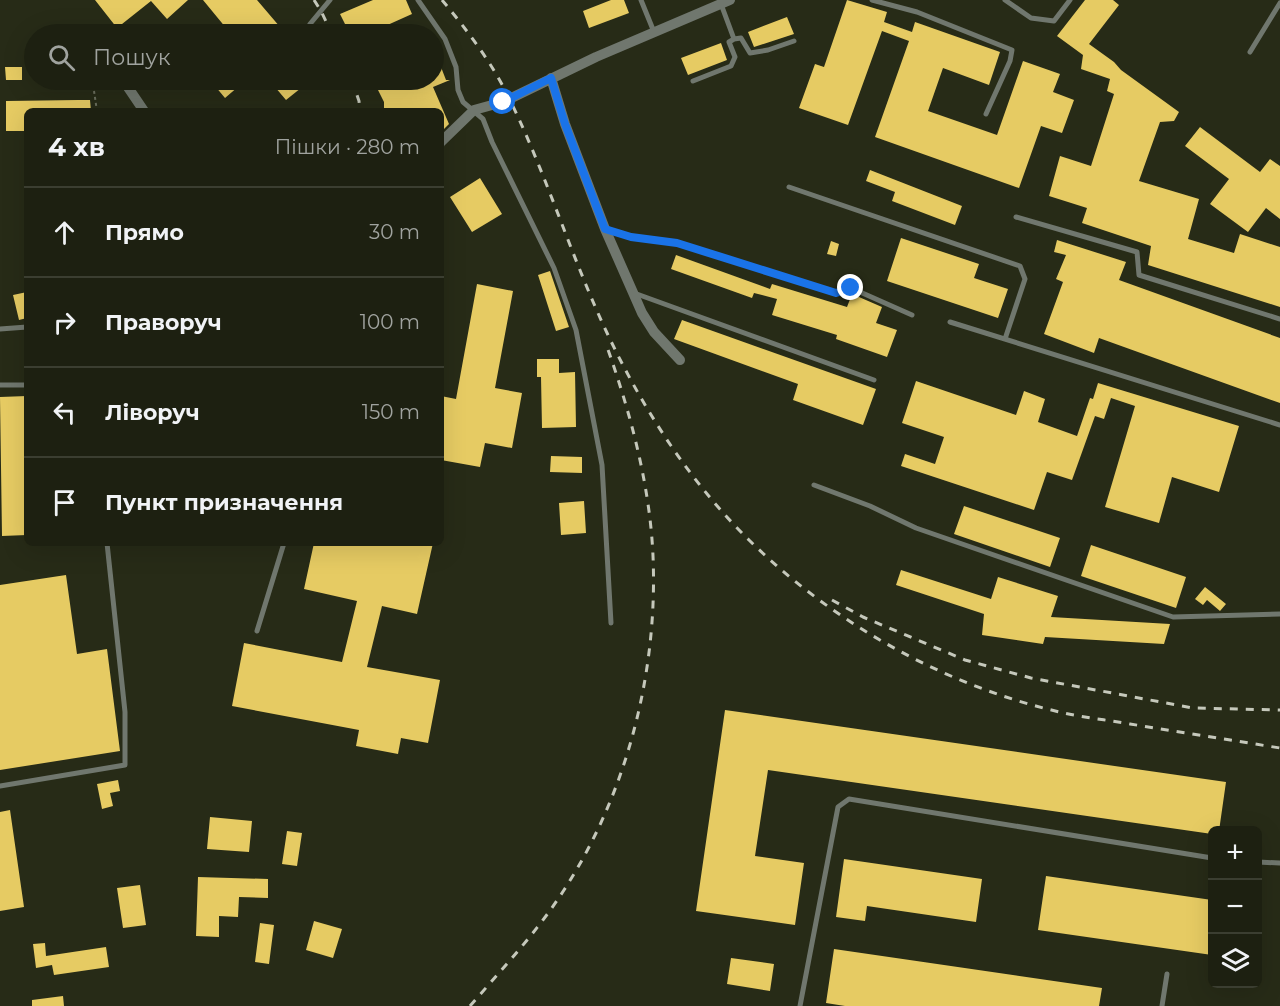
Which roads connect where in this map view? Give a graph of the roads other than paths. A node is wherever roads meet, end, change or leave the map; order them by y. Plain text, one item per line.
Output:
1 (330, 0) edge
2 (418, 0) edge
3 (641, 0) edge
4 (872, 0) edge
5 (1005, 0) edge
6 (1070, 0) edge
7 (727, 1) edge
8 (1280, 3) edge
9 (310, 24) dead end
10 (435, 24) edge
11 (654, 32) junction
12 (444, 38) edge
13 (734, 39) junction
14 (794, 41) dead end
15 (1250, 52) dead end
16 (551, 78) junction
17 (693, 81) dead end
18 (130, 90) edge
19 (142, 108) edge
20 (474, 110) junction
21 (986, 114) dead end
22 (444, 143) edge
23 (789, 187) dead end
24 (1016, 217) dead end
25 (605, 229) junction
26 (632, 292) junction
27 (912, 315) dead end
28 (1280, 319) edge
29 (950, 322) dead end
30 (24, 327) edge
31 (0, 329) edge
32 (1005, 339) junction
33 (680, 360) dead end
34 (874, 380) dead end
35 (0, 385) edge
36 (24, 385) edge
37 (1280, 425) edge
38 (814, 485) dead end
39 (107, 546) edge
40 (283, 546) edge
41 (1280, 614) edge
42 (611, 623) dead end
43 (257, 631) dead end
44 (0, 786) edge
45 (1208, 857) edge
46 (1262, 862) edge
47 (1280, 863) edge
48 (1167, 974) dead end
49 (800, 1006) edge
50 (1162, 1006) edge

1 - 9 lane
2 - 10 lane
3 - 11 lane
4 - 21 lane
5 - 6 lane
7 - 11 street
7 - 13 lane
8 - 15 lane
11 - 16 street
12 - 20 lane
13 - 14 lane
13 - 17 lane
16 - 20 street
16 - 25 street
18 - 19 street
20 - 22 street
20 - 42 lane
23 - 32 lane
24 - 28 lane
25 - 26 street
25 - 27 lane
26 - 33 street
26 - 34 lane
29 - 32 lane
30 - 31 lane
32 - 37 lane
35 - 36 lane
38 - 41 lane
39 - 44 lane
40 - 43 lane
45 - 49 lane
46 - 47 lane
48 - 50 lane

